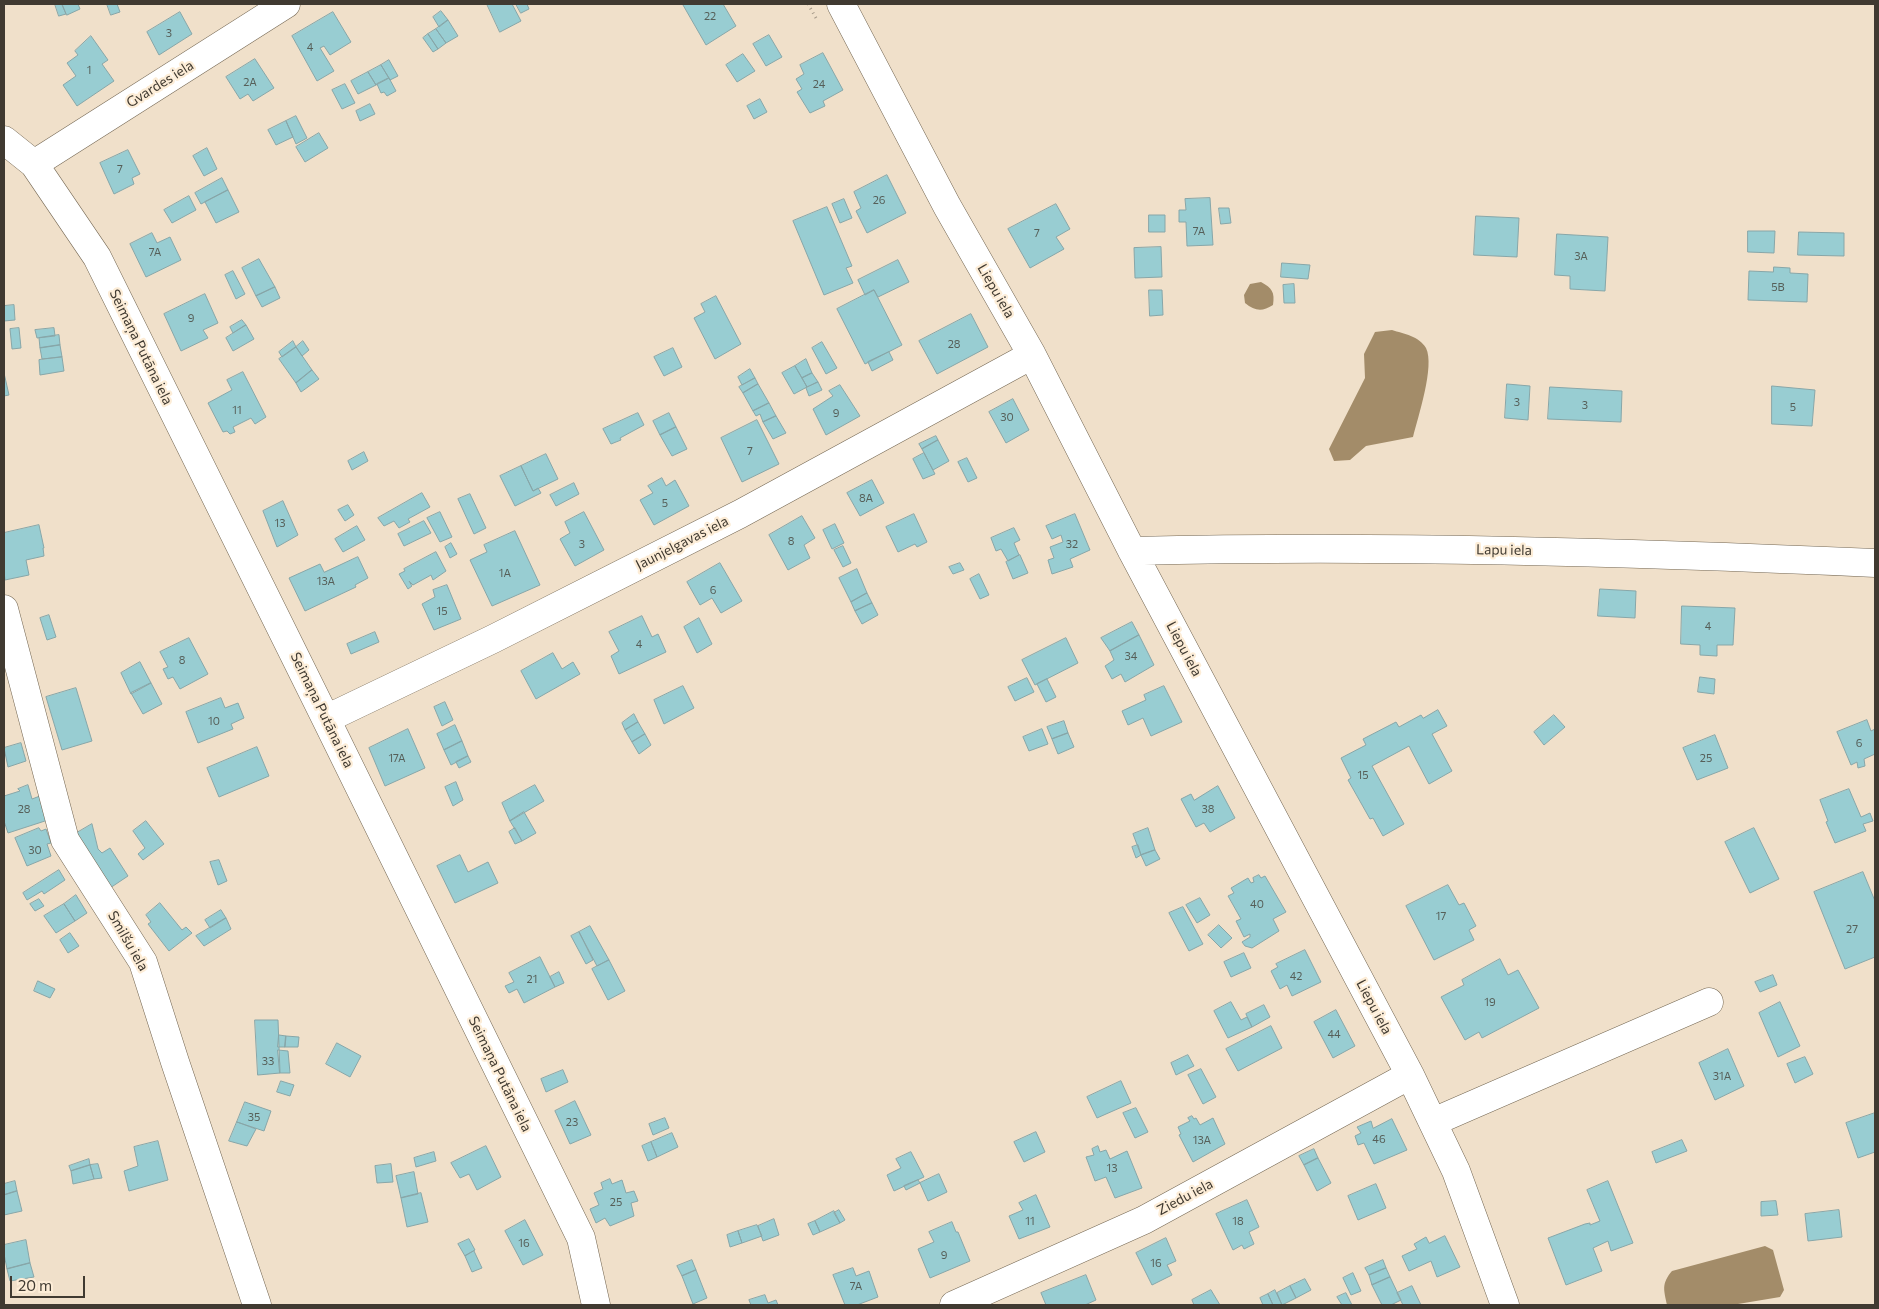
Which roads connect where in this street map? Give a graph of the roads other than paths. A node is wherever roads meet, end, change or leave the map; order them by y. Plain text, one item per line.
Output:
1 (286, 4) edge
2 (841, 4) edge
3 (4, 140) edge
4 (34, 164) junction
5 (1032, 355) junction
6 (1132, 551) junction
7 (1875, 563) edge
8 (4, 609) edge
9 (326, 719) junction
10 (1708, 1002) dead end
11 (1410, 1075) junction
12 (1433, 1122) junction
13 (257, 1305) edge
14 (596, 1305) edge
15 (954, 1305) edge
16 (1506, 1305) edge

1 - 4 street, Gvardes iela
2 - 5 street, Liepu iela
3 - 4 street, Seimaņa Putāna iela
4 - 9 street, Seimaņa Putāna iela
5 - 6 street, Liepu iela
5 - 9 street, Jaunjelgavas iela
6 - 7 street, Lapu iela
6 - 11 street, Liepu iela
8 - 13 street, Smilšu iela
9 - 14 street, Seimaņa Putāna iela
10 - 12 street
11 - 12 street, Liepu iela
11 - 15 street, Ziedu iela
12 - 16 street, Liepu iela

